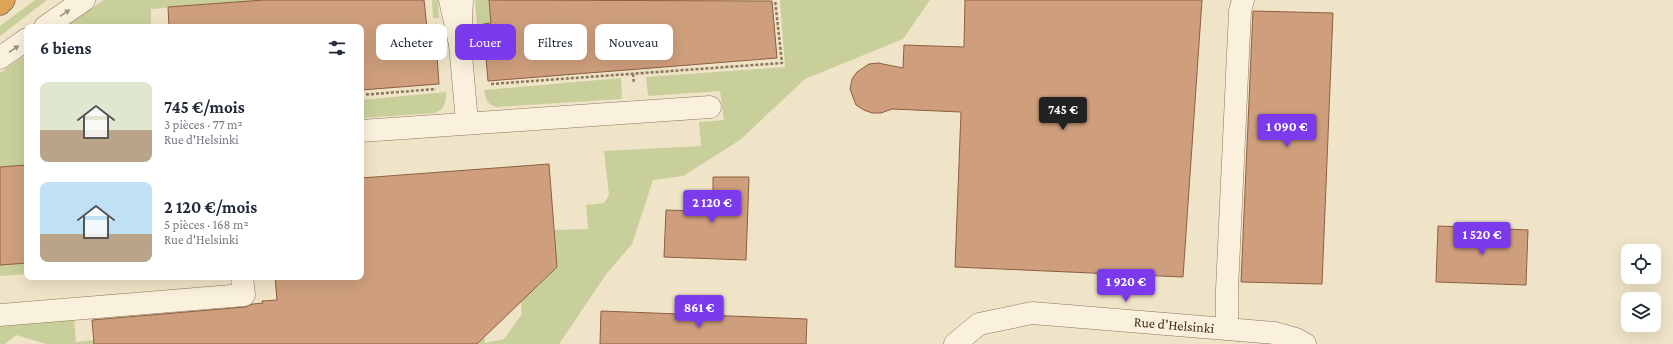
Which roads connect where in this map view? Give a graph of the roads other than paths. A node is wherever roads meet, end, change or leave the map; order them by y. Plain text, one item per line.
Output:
1 (4, 0) edge
2 (84, 0) edge
3 (450, 0) edge
4 (462, 0) edge
5 (1243, 0) edge
6 (0, 4) edge
7 (49, 24) edge
8 (455, 24) edge
9 (461, 24) edge
10 (24, 41) edge
11 (0, 58) edge
12 (461, 60) edge
13 (710, 107) dead end
14 (467, 122) junction
15 (364, 131) edge
16 (242, 280) edge
17 (0, 315) edge
18 (1227, 328) junction
19 (955, 344) edge
20 (1305, 344) edge

1 - 6 highway
7 -> 2 street
3 - 8 street
4 - 9 street
5 - 18 street
11 -> 10 street
12 - 14 street
13 - 14 street
14 - 15 street
16 - 17 street
18 - 19 street, Rue d'Helsinki
18 - 20 street, Rue d'Helsinki

